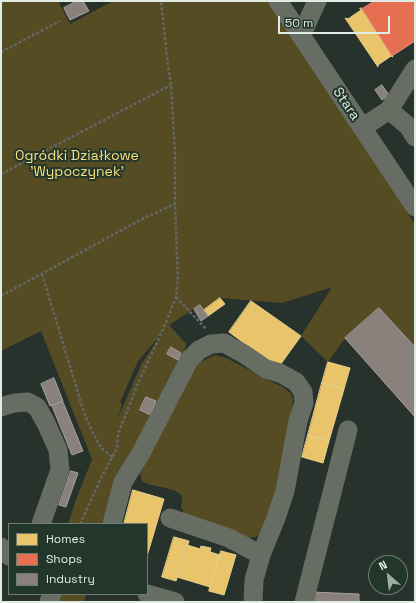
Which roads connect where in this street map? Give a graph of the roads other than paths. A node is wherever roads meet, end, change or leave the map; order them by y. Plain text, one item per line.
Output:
1 (278, 1) edge
2 (317, 1) edge
3 (302, 36) junction
4 (415, 69) edge
5 (388, 110) junction
6 (362, 128) junction
7 (415, 137) edge
8 (415, 207) edge
9 (1, 407) edge
10 (348, 430) dead end
11 (170, 518) dead end
12 (41, 523) edge
13 (112, 523) edge
14 (1, 547) edge
15 (8, 555) edge
16 (261, 555) junction
17 (148, 594) edge
18 (175, 602) edge
19 (252, 602) edge
20 (304, 602) edge

1 - 3 street, Stara
2 - 3 street
3 - 6 street, Stara
4 - 5 street
5 - 6 street
5 - 7 street
6 - 8 street, Stara
9 - 12 street
10 - 20 street
11 - 16 street
13 - 16 street
14 - 15 street
16 - 19 street
17 - 18 street

